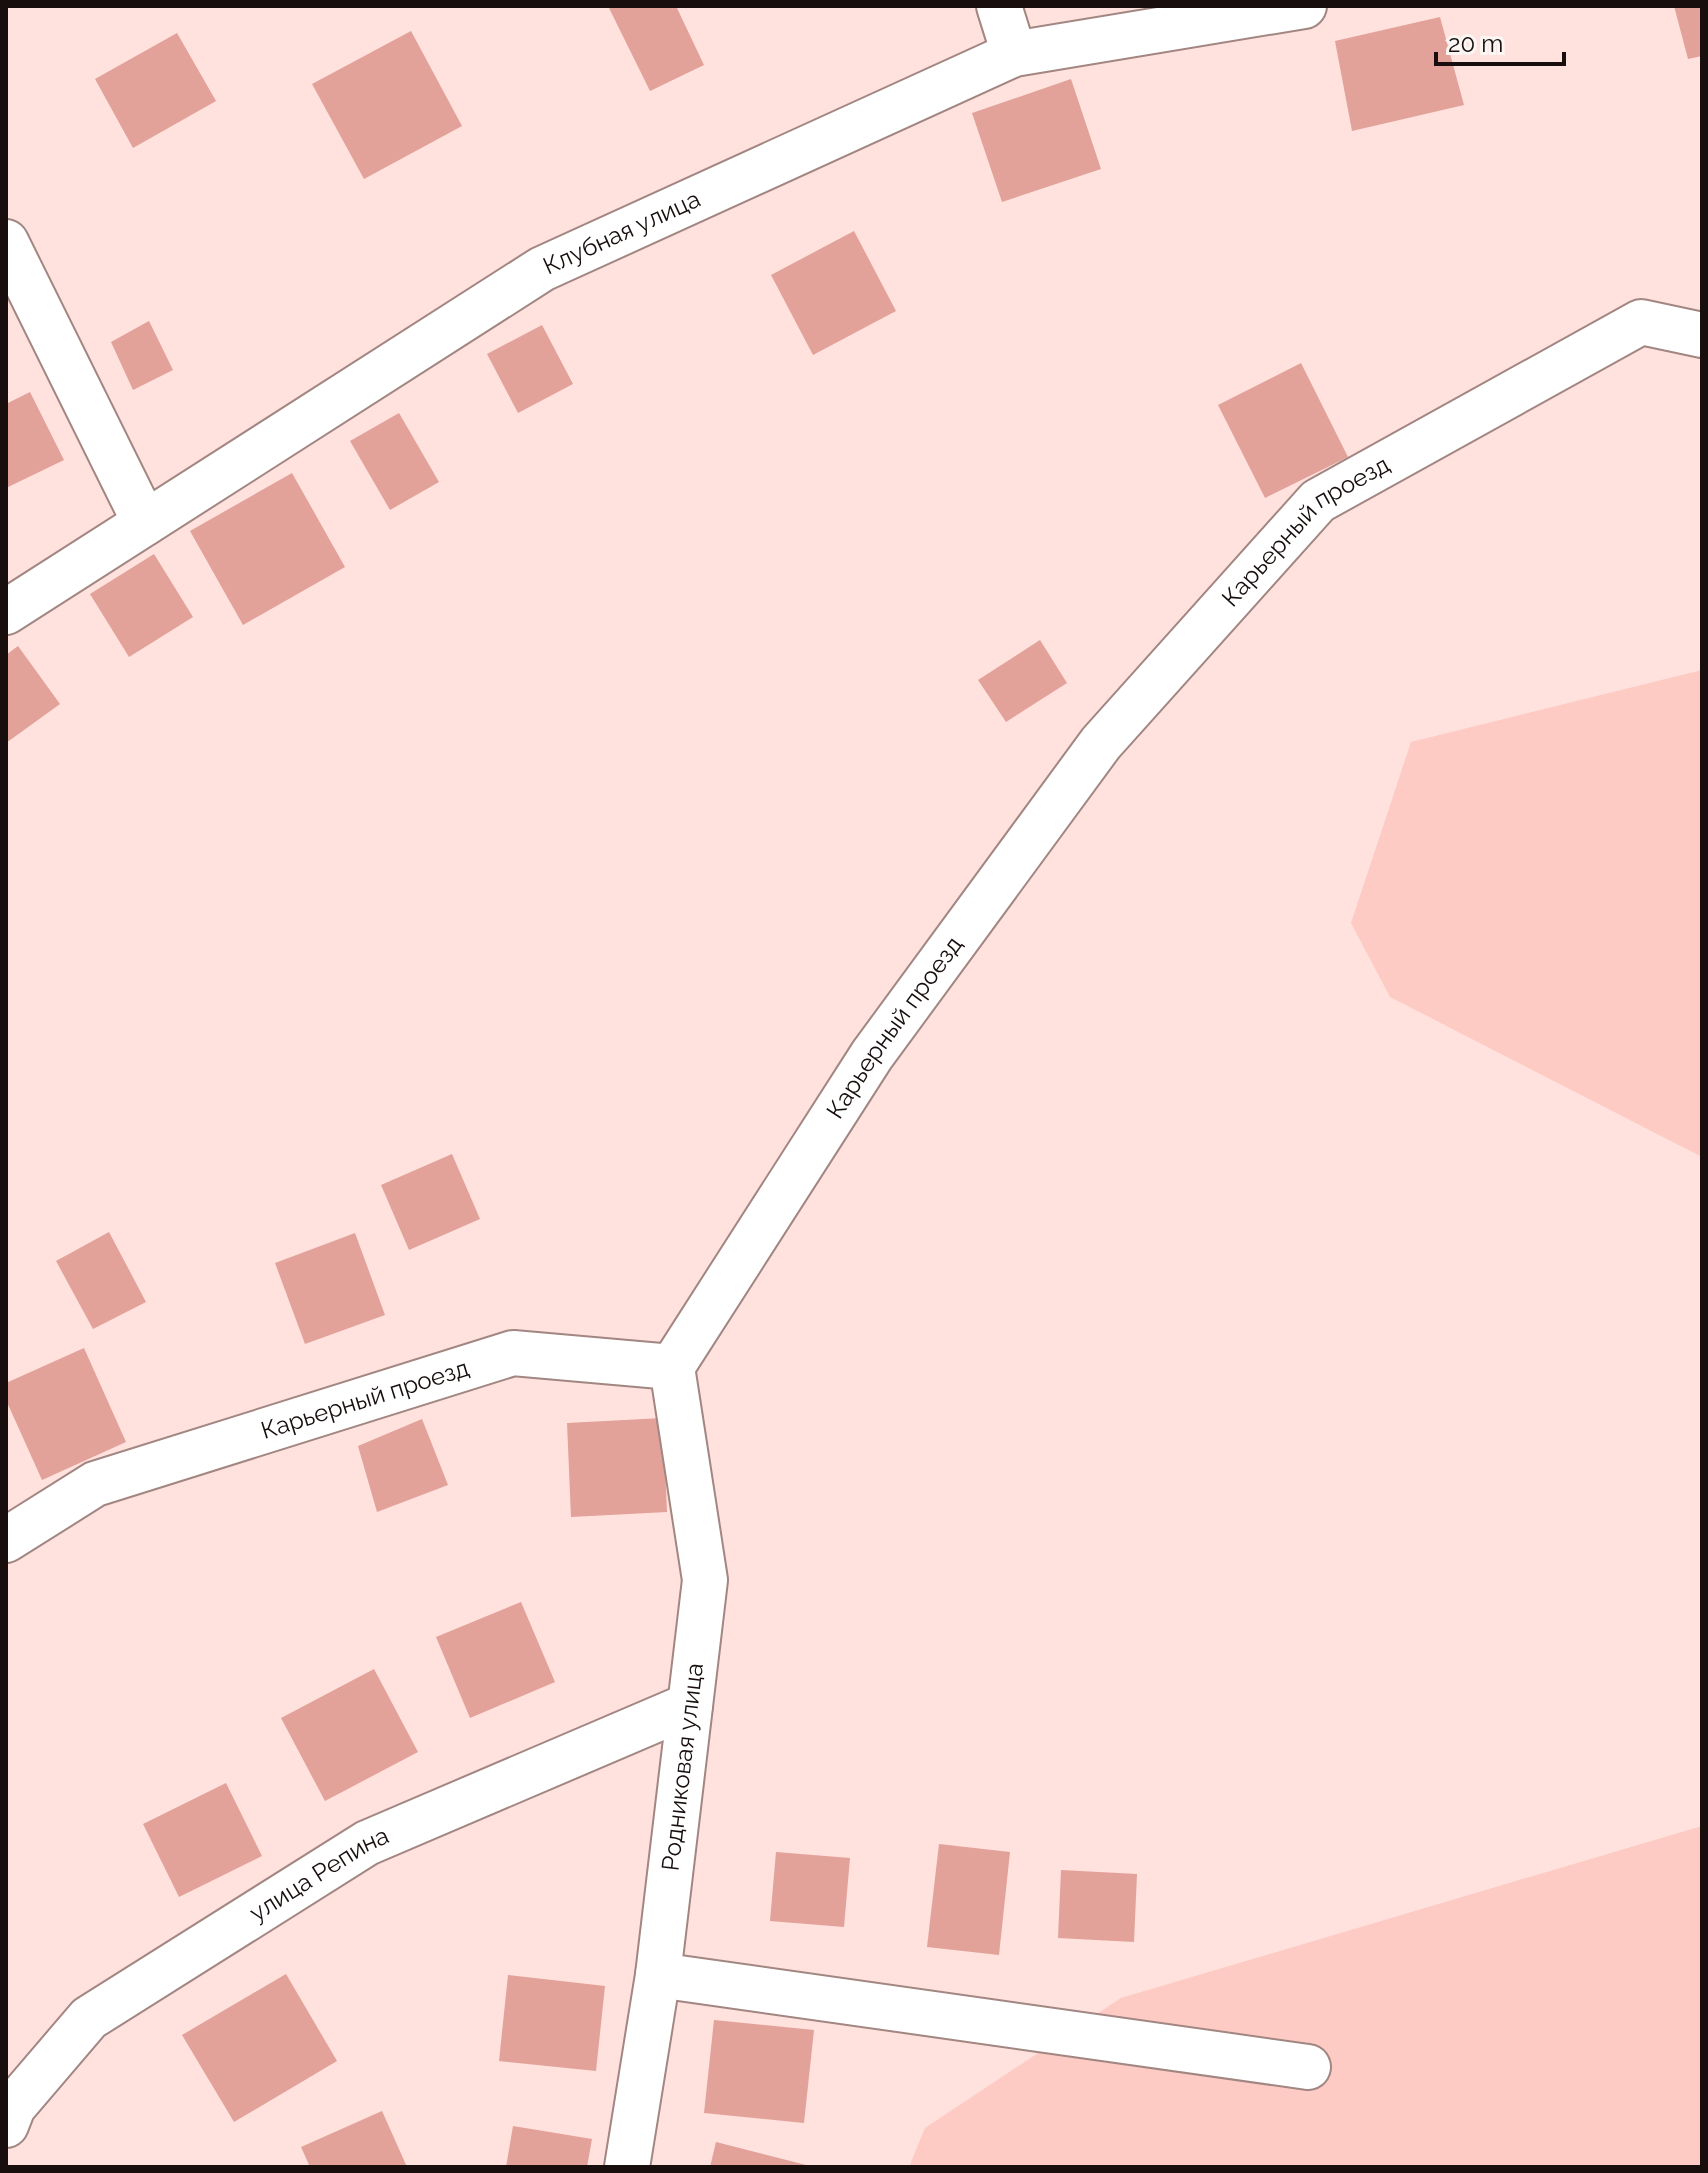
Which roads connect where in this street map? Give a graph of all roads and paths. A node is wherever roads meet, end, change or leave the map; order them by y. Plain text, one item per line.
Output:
1 (999, 6) edge
2 (1304, 6) edge
3 (1014, 54) junction
4 (6, 242) edge
5 (1702, 335) edge
6 (145, 523) junction
7 (6, 612) edge
8 (672, 1367) junction
9 (6, 1540) edge
10 (690, 1705) junction
11 (658, 1975) junction
12 (1308, 2067) dead end
13 (6, 2125) edge
14 (627, 2167) edge

1 - 3 street
2 - 3 street, Клубная улица
3 - 6 street, Клубная улица
4 - 6 street
5 - 8 street, Карьерный проезд
6 - 7 street, Клубная улица
8 - 9 street, Карьерный проезд
8 - 10 street, Родниковая улица
10 - 11 street, Родниковая улица
10 - 13 street, улица Репина
11 - 12 street
11 - 14 street, Родниковая улица

